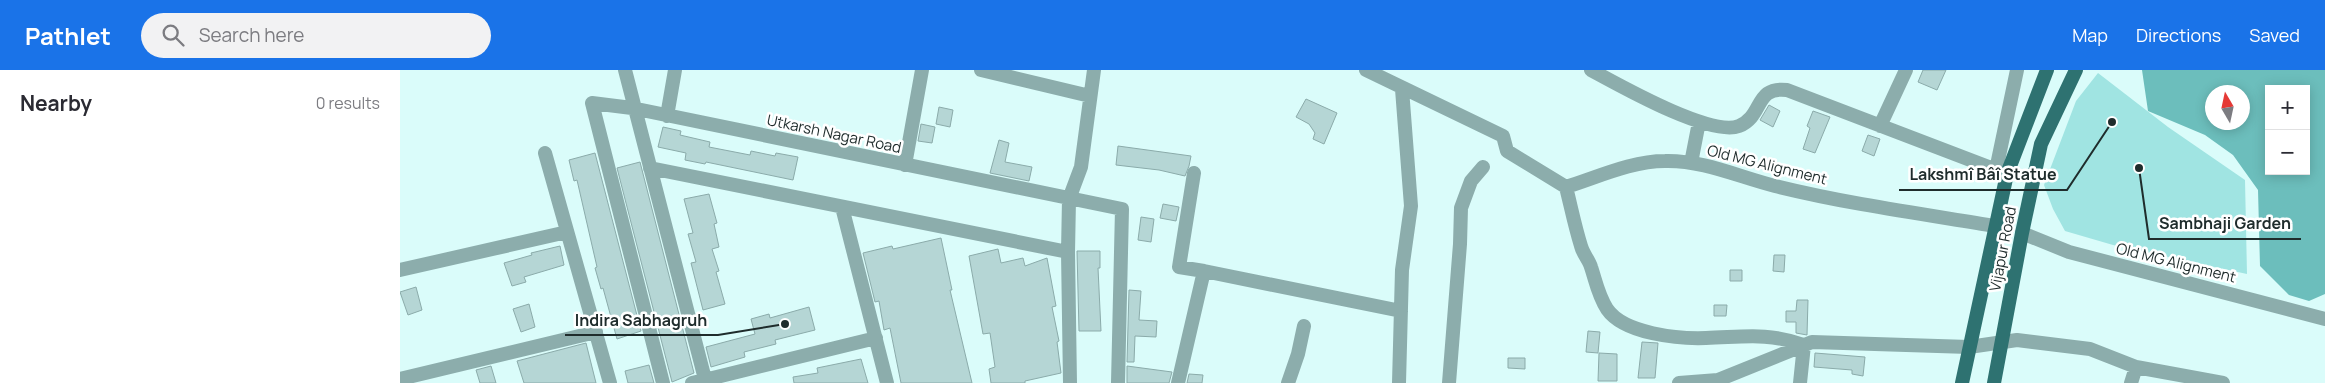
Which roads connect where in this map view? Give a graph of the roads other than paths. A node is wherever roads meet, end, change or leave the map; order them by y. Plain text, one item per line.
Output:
1 (625, 70) edge
2 (675, 70) edge
3 (922, 70) edge
4 (981, 70) edge
5 (1094, 70) edge
6 (1366, 70) edge
7 (1591, 70) edge
8 (1906, 70) edge
9 (2018, 70) edge
10 (2047, 70) edge
11 (2076, 70) edge
12 (1402, 89) junction
13 (1090, 96) junction
14 (635, 109) junction
15 (667, 116) junction
16 (1699, 122) junction
17 (1880, 126) junction
18 (545, 153) dead end
19 (1691, 163) junction
20 (905, 165) junction
21 (1482, 167) dead end
22 (650, 168) junction
23 (2002, 172) junction
24 (1194, 173) dead end
25 (1566, 187) junction
26 (1069, 199) junction
27 (842, 207) junction
28 (1995, 226) junction
29 (567, 232) junction
30 (2022, 233) junction
31 (1068, 252) junction
32 (400, 270) edge
33 (1204, 272) junction
34 (1401, 311) junction
35 (2325, 319) edge
36 (1304, 326) dead end
37 (596, 332) junction
38 (876, 338) junction
39 (2002, 342) junction
40 (1804, 345) junction
41 (1969, 347) junction
42 (2136, 367) junction
43 (400, 379) edge
44 (1724, 380) edge
45 (1070, 381) edge
46 (2201, 381) edge
47 (701, 382) edge
48 (610, 383) edge
49 (663, 383) edge
50 (887, 383) edge
51 (1056, 383) edge
52 (1118, 383) edge
53 (1178, 383) edge
54 (1288, 383) edge
55 (1399, 383) edge
56 (1449, 383) edge
57 (1679, 383) edge
58 (1800, 383) edge
59 (1962, 383) edge
60 (1994, 383) edge
61 (2131, 383) edge
62 (2223, 383) edge

1 - 14 street
2 - 15 street
3 - 20 street
4 - 13 street
5 - 13 street
6 - 12 street
7 - 16 street, Old MG Alignment
8 - 17 street
9 - 23 street
10 - 23 main road, Vijapur Road
11 - 30 main road, Vijapur Road
12 - 25 street
12 - 34 street
13 - 26 street
14 - 15 street, Utkarsh Nagar Road
14 - 22 street
14 - 49 street, Utkarsh Nagar Road
15 - 20 street, Utkarsh Nagar Road
16 - 17 street
16 - 19 street, Old MG Alignment
17 - 23 street
18 - 29 street
19 - 25 street
19 - 28 street, Old MG Alignment
20 - 26 street, Utkarsh Nagar Road
21 - 56 street
22 - 27 street
22 - 47 street
23 - 28 main road, Vijapur Road
24 - 33 street
25 - 40 street
26 - 31 street
26 - 52 street, Utkarsh Nagar Road
27 - 31 street
27 - 38 street
28 - 41 main road, Vijapur Road
29 - 32 street
29 - 37 street
30 - 35 street, Old MG Alignment
30 - 39 main road, Vijapur Road
31 - 45 street
33 - 34 street
33 - 53 street
34 - 55 street
36 - 54 street
37 - 43 street
37 - 48 street
38 - 47 street
38 - 50 street
39 - 41 street
39 - 42 street
39 - 60 main road, Vijapur Road
40 - 41 street
40 - 44 street
40 - 58 street
41 - 59 main road, Vijapur Road
42 - 46 street
42 - 61 street
44 - 57 street
45 - 51 street
46 - 62 street

